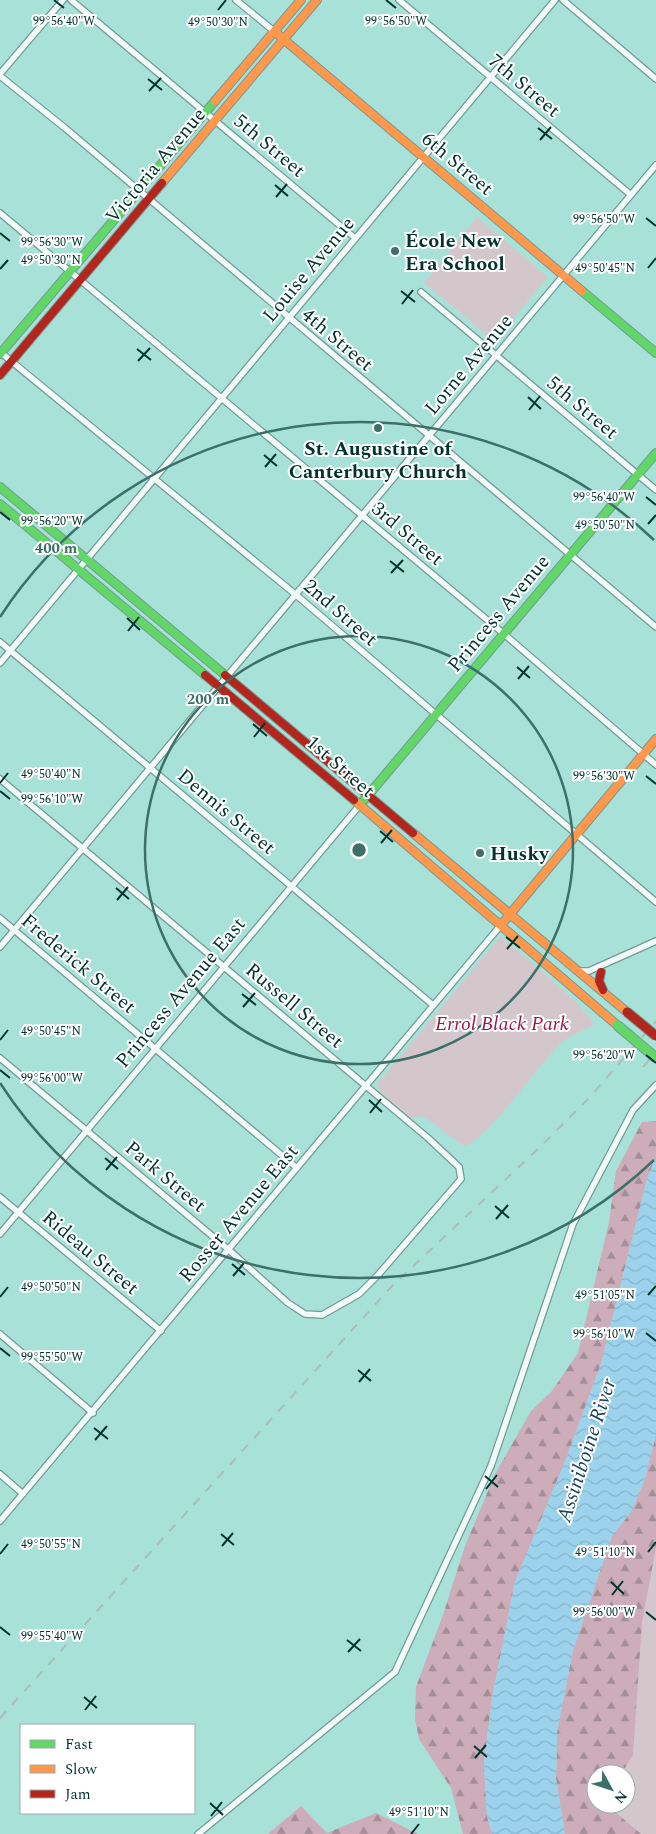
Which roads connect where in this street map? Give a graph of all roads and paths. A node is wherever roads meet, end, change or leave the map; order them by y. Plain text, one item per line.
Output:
1 (63, 0) edge
2 (71, 0) edge
3 (236, 0) edge
4 (301, 0) edge
5 (317, 0) edge
6 (399, 0) edge
7 (555, 0) edge
8 (563, 0) edge
9 (275, 32) junction
10 (283, 39) junction
11 (0, 75) edge
12 (490, 77) junction
13 (656, 79) edge
14 (206, 112) junction
15 (215, 120) junction
16 (424, 157) junction
17 (656, 165) edge
18 (139, 191) junction
19 (631, 195) junction
20 (149, 200) junction
21 (0, 213) edge
22 (355, 238) junction
23 (71, 273) junction
24 (563, 276) junction
25 (80, 280) junction
26 (421, 292) dead end
27 (288, 318) junction
28 (0, 353) edge
29 (656, 354) edge
30 (496, 355) junction
31 (12, 362) junction
32 (0, 375) edge
33 (221, 398) junction
34 (428, 436) junction
35 (656, 453) edge
36 (638, 474) junction
37 (155, 477) junction
38 (0, 487) edge
39 (656, 490) edge
40 (0, 504) edge
41 (361, 516) junction
42 (571, 554) junction
43 (85, 559) junction
44 (77, 569) junction
45 (295, 594) junction
46 (656, 627) edge
47 (504, 634) junction
48 (0, 642) edge
49 (11, 650) junction
50 (0, 663) edge
51 (227, 675) junction
52 (219, 685) junction
53 (436, 715) junction
54 (656, 739) edge
55 (643, 754) junction
56 (656, 765) edge
57 (150, 767) junction
58 (0, 779) edge
59 (368, 796) junction
60 (360, 806) junction
61 (576, 835) junction
62 (83, 848) junction
63 (292, 886) junction
64 (656, 902) edge
65 (510, 915) junction
66 (0, 918) edge
67 (501, 925) junction
68 (14, 930) junction
69 (656, 941) edge
70 (0, 947) edge
71 (531, 950) junction
72 (618, 956) junction
73 (224, 967) junction
74 (573, 967) junction
75 (601, 972) junction
76 (591, 982) junction
77 (608, 996) junction
78 (433, 1005) junction
79 (656, 1036) edge
80 (155, 1049) junction
81 (0, 1058) edge
82 (656, 1058) edge
83 (656, 1085) edge
84 (366, 1086) junction
85 (87, 1130) junction
86 (297, 1168) junction
87 (457, 1186) joint
88 (0, 1197) edge
89 (18, 1213) junction
90 (0, 1234) edge
91 (229, 1250) junction
92 (161, 1331) junction
93 (0, 1334) edge
94 (93, 1413) junction
95 (0, 1474) edge
96 (23, 1494) junction
97 (0, 1521) edge
98 (198, 1834) edge

1 - 11 street
2 - 14 street, 5th Street
3 - 9 street, 6th Street
4 - 9 main road, Victoria Avenue
5 - 10 main road, Victoria Avenue
6 - 12 street, 7th Street
7 - 12 street, Louise Avenue
8 - 13 street
9 - 10 main road, 6th Street
9 - 14 main road, Victoria Avenue
10 - 15 main road, Victoria Avenue
10 - 16 main road, 6th Street
11 - 18 street, 4th Street
12 - 16 street, Louise Avenue
12 - 19 street, 7th Street
14 - 15 street, 5th Street
14 - 18 main road, Victoria Avenue
15 - 20 main road, Victoria Avenue
15 - 22 street, 5th Street
16 - 22 street, Louise Avenue
16 - 24 main road, 6th Street
17 - 19 street, Lorne Avenue
18 - 20 street, 4th Street
18 - 23 main road, Victoria Avenue
19 - 24 street, Lorne Avenue
20 - 25 main road, Victoria Avenue
20 - 27 street, 4th Street
21 - 23 street, 3rd Street
22 - 27 street, Louise Avenue
23 - 25 street, 3rd Street
23 - 28 main road, Victoria Avenue
24 - 29 main road, 6th Street
24 - 30 street, Lorne Avenue
25 - 31 main road, Victoria Avenue
25 - 33 street, 3rd Street
26 - 30 street, 5th Street
27 - 33 street, Louise Avenue
27 - 34 street, 4th Street
28 - 31 street, 2nd Street
30 - 34 street, Lorne Avenue
30 - 36 street, 5th Street
31 - 32 main road, Victoria Avenue
31 - 37 street, 2nd Street
33 - 37 street, Louise Avenue
33 - 41 street, 3rd Street
34 - 41 street, Lorne Avenue
34 - 42 street, 4th Street
35 - 36 main road, Princess Avenue
36 - 39 street, 5th Street
36 - 42 main road, Princess Avenue
37 - 43 street, Louise Avenue
37 - 45 street, 2nd Street
38 - 43 main road, 1st Street
40 - 44 main road, 1st Street
41 - 45 street, Lorne Avenue
41 - 47 street, 3rd Street
42 - 46 street, 4th Street
42 - 47 main road, Princess Avenue
43 - 44 street, Louise Avenue
43 - 51 main road, 1st Street
44 - 49 street, Louise Avenue
44 - 52 main road, 1st Street
45 - 51 street, Lorne Avenue
45 - 53 street, 2nd Street
47 - 53 main road, Princess Avenue
47 - 55 street, 3rd Street
48 - 49 street, Dennis Street
49 - 50 street, Louise Avenue
49 - 57 street, Dennis Street
51 - 52 street, Lorne Avenue
51 - 59 main road, 1st Street
52 - 57 street, Lorne Avenue
52 - 60 main road, 1st Street
53 - 59 main road, Princess Avenue
53 - 61 street, 2nd Street
54 - 55 main road
55 - 56 street, 3rd Street
55 - 61 main road
57 - 62 street, Lorne Avenue
57 - 63 street, Dennis Street
58 - 62 street, Russell Street
59 - 60 main road, Princess Avenue East
59 - 65 main road, 1st Street
60 - 63 street, Princess Avenue East
60 - 67 main road, 1st Street
61 - 64 street, 2nd Street
61 - 65 main road
62 - 68 street, Lorne Avenue
62 - 73 street, Russell Street
63 - 73 street, Princess Avenue East
63 - 78 street, Dennis Street
65 - 67 main road
65 - 74 main road, 1st Street
66 - 68 street, Frederick Street
67 - 71 main road, 1st Street
67 - 78 street, Rosser Avenue East
68 - 70 street, Lorne Avenue
68 - 80 street, Frederick Street
69 - 72 street
71 - 76 main road
71 - 82 main road, 1st Street, bridge
72 - 74 street
72 - 75 street
73 - 80 street, Princess Avenue East
73 - 84 street, Russell Street
74 - 76 main road, 1st Street
75 - 76 street
75 - 77 main road
76 - 77 main road, 1st Street
77 - 79 main road, 1st Street, bridge
78 - 84 street, Rosser Avenue East
80 - 85 street, Princess Avenue East
80 - 86 street, Frederick Street
81 - 85 street, Park Street
83 - 98 street
84 - 86 street, Rosser Avenue East
84 - 87 street, Russell Street
85 - 89 street, Princess Avenue East
85 - 91 street, Park Street
86 - 91 street, Rosser Avenue East
87 - 91 street, Park Street
88 - 89 street, Rideau Street
89 - 90 street, Princess Avenue East
89 - 92 street, Rideau Street
91 - 92 street, Rosser Avenue East
92 - 94 street, Rosser Avenue East
93 - 94 street
94 - 96 street, Rosser Avenue East
95 - 96 street
96 - 97 street, Rosser Avenue East

